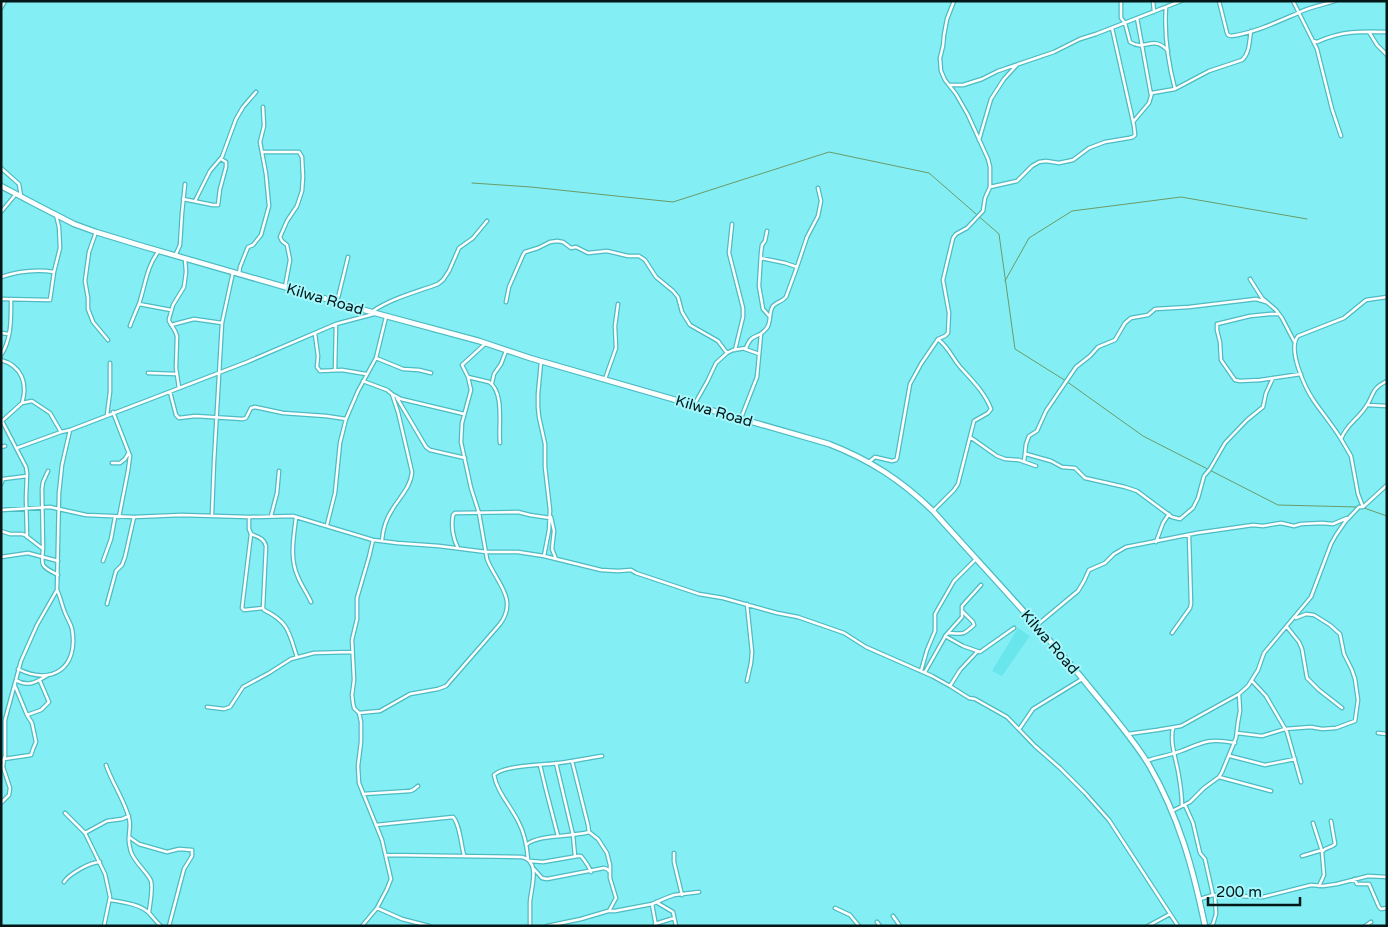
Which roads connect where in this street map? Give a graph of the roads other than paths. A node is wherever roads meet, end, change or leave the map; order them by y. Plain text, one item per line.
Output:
1 (4, 1) edge
2 (954, 1) edge
3 (1121, 1) edge
4 (1153, 1) edge
5 (1181, 1) edge
6 (1218, 1) edge
7 (1293, 1) edge
8 (1335, 1) edge
9 (1166, 7) junction
10 (1, 8) edge
11 (1154, 12) junction
12 (1298, 12) junction
13 (1137, 18) junction
14 (1125, 23) junction
15 (1112, 28) junction
16 (1251, 31) junction
17 (1369, 32) junction
18 (1387, 32) edge
19 (1313, 41) junction
20 (1142, 45) junction
21 (1168, 51) junction
22 (1387, 55) edge
23 (1016, 65) junction
24 (949, 85) junction
25 (1175, 89) junction
26 (256, 92) dead end
27 (1151, 96) junction
28 (263, 107) dead end
29 (1133, 122) junction
30 (1341, 136) dead end
31 (979, 141) junction
32 (262, 152) junction
33 (221, 159) junction
34 (1, 168) edge
35 (185, 184) dead end
36 (1, 186) edge
37 (990, 187) junction
38 (818, 188) dead end
39 (18, 195) junction
40 (183, 199) junction
41 (195, 201) junction
42 (1, 212) edge
43 (56, 215) junction
44 (487, 221) dead end
45 (732, 224) dead end
46 (767, 231) dead end
47 (96, 232) junction
48 (159, 251) junction
49 (175, 256) junction
50 (348, 257) dead end
51 (761, 258) junction
52 (185, 259) junction
53 (797, 267) junction
54 (54, 272) junction
55 (233, 272) junction
56 (239, 274) junction
57 (1, 277) edge
58 (1250, 279) dead end
59 (285, 287) junction
60 (1387, 297) edge
61 (1, 299) edge
62 (11, 299) junction
63 (337, 302) junction
64 (506, 302) dead end
65 (1266, 302) junction
66 (139, 304) junction
67 (618, 304) dead end
68 (171, 310) junction
69 (374, 313) junction
70 (1279, 314) junction
71 (386, 316) junction
72 (770, 317) junction
73 (222, 323) junction
74 (336, 324) junction
75 (172, 325) junction
76 (130, 326) dead end
77 (1, 334) edge
78 (9, 334) junction
79 (315, 334) junction
80 (762, 334) junction
81 (939, 338) junction
82 (108, 340) dead end
83 (1294, 341) junction
84 (486, 343) junction
85 (745, 349) junction
86 (735, 350) junction
87 (506, 351) junction
88 (727, 353) junction
89 (759, 354) junction
90 (1, 355) edge
91 (376, 358) junction
92 (1, 360) edge
93 (541, 361) junction
94 (110, 363) dead end
95 (335, 370) junction
96 (220, 372) junction
97 (148, 373) dead end
98 (431, 373) dead end
99 (176, 374) junction
100 (366, 374) junction
101 (1301, 374) junction
102 (468, 377) junction
103 (1273, 378) junction
104 (605, 379) junction
105 (363, 380) junction
106 (1387, 381) edge
107 (492, 384) junction
108 (179, 388) junction
109 (170, 391) junction
110 (392, 394) junction
111 (397, 398) junction
112 (22, 403) junction
113 (1368, 405) junction
114 (694, 406) junction
115 (1387, 406) edge
116 (113, 412) junction
117 (464, 414) junction
118 (107, 415) junction
119 (217, 418) junction
120 (346, 419) junction
121 (741, 419) junction
122 (2, 420) edge
123 (70, 430) junction
124 (61, 432) junction
125 (970, 437) junction
126 (1341, 440) junction
127 (500, 443) dead end
128 (17, 448) junction
129 (129, 452) junction
130 (1026, 454) junction
131 (465, 458) junction
132 (869, 462) junction
133 (1024, 462) junction
134 (112, 463) dead end
135 (1036, 466) dead end
136 (48, 471) dead end
137 (279, 472) dead end
138 (27, 476) junction
139 (1, 484) edge
140 (1387, 484) edge
141 (549, 500) junction
142 (43, 507) junction
143 (1363, 507) junction
144 (26, 508) junction
145 (60, 509) junction
146 (1, 510) edge
147 (933, 511) junction
148 (479, 512) junction
149 (1169, 514) junction
150 (212, 515) junction
151 (271, 516) junction
152 (117, 517) junction
153 (134, 517) junction
154 (249, 517) junction
155 (296, 517) junction
156 (550, 518) junction
157 (1348, 518) junction
158 (327, 525) junction
159 (1, 531) edge
160 (251, 534) junction
161 (1189, 535) junction
162 (27, 537) junction
163 (373, 540) junction
164 (382, 541) junction
165 (1156, 542) junction
166 (458, 548) junction
167 (43, 549) junction
168 (486, 552) junction
169 (544, 556) junction
170 (1, 557) edge
171 (41, 557) junction
172 (976, 558) junction
173 (556, 559) junction
174 (58, 561) junction
175 (103, 561) dead end
176 (58, 575) junction
177 (981, 586) dead end
178 (57, 590) junction
179 (311, 602) dead end
180 (107, 604) dead end
181 (748, 604) junction
182 (263, 608) junction
183 (962, 611) junction
184 (1294, 618) junction
185 (1035, 626) junction
186 (1287, 627) junction
187 (1014, 628) dead end
188 (1172, 633) dead end
189 (946, 635) junction
190 (352, 652) junction
191 (976, 652) junction
192 (297, 657) junction
193 (18, 670) junction
194 (920, 671) junction
195 (925, 672) junction
196 (48, 675) junction
197 (1082, 679) junction
198 (16, 680) junction
199 (1252, 680) junction
200 (40, 681) junction
201 (747, 681) dead end
202 (15, 685) junction
203 (950, 686) junction
204 (1239, 694) junction
205 (207, 707) dead end
206 (1342, 708) dead end
207 (359, 713) junction
208 (27, 716) junction
209 (1173, 728) junction
210 (1020, 729) junction
211 (1285, 729) junction
212 (1237, 733) junction
213 (1378, 733) dead end
214 (1128, 734) junction
215 (1386, 734) edge
216 (3, 740) edge
217 (1235, 743) junction
218 (1174, 753) junction
219 (602, 756) dead end
220 (1230, 756) junction
221 (1295, 759) junction
222 (3, 760) edge
223 (572, 761) junction
224 (1146, 761) junction
225 (556, 763) junction
226 (106, 765) dead end
227 (540, 765) junction
228 (1219, 777) junction
229 (1301, 782) dead end
230 (418, 786) dead end
231 (1271, 791) dead end
232 (363, 794) junction
233 (1, 803) edge
234 (1184, 806) junction
235 (1172, 811) junction
236 (65, 813) dead end
237 (129, 816) junction
238 (1331, 821) dead end
239 (1313, 824) dead end
240 (376, 825) junction
241 (589, 832) junction
242 (85, 833) junction
243 (573, 834) junction
244 (558, 836) junction
245 (129, 837) junction
246 (526, 845) junction
247 (1322, 851) junction
248 (674, 853) dead end
249 (386, 855) junction
250 (464, 856) junction
251 (575, 856) junction
252 (1302, 856) dead end
253 (529, 860) junction
254 (100, 862) junction
255 (533, 868) junction
256 (591, 872) junction
257 (610, 873) junction
258 (1387, 877) edge
259 (1354, 879) junction
260 (64, 882) dead end
261 (1320, 886) junction
262 (700, 892) dead end
263 (682, 895) junction
264 (1214, 895) junction
265 (1200, 899) junction
266 (110, 900) junction
267 (656, 902) junction
268 (652, 904) junction
269 (377, 908) junction
270 (835, 908) dead end
271 (1387, 908) edge
272 (610, 911) junction
273 (149, 912) junction
274 (1170, 914) junction
275 (892, 916) dead end
276 (674, 918) junction
277 (877, 922) dead end
278 (1371, 922) dead end
279 (363, 925) edge
280 (655, 925) edge
281 (104, 926) edge
282 (161, 926) edge
283 (169, 926) edge
284 (370, 926) edge
285 (428, 926) edge
286 (530, 926) edge
287 (547, 926) edge
288 (676, 926) edge
289 (859, 926) edge
290 (880, 926) edge
291 (900, 926) edge
292 (1148, 926) edge
293 (1178, 926) edge
294 (1205, 926) edge
295 (1210, 926) edge
296 (1365, 926) edge

1 - 10 street
2 - 24 street
3 - 14 street
4 - 11 street
5 - 9 street
6 - 16 street
7 - 12 street
8 - 12 street
9 - 11 street
9 - 21 street
11 - 13 street
12 - 16 street
12 - 19 street
13 - 14 street
13 - 20 street
14 - 15 street
14 - 20 street
15 - 23 street
15 - 29 street
16 - 25 street
17 - 18 street
17 - 19 street
17 - 22 street
19 - 30 street
20 - 21 street
20 - 27 street
21 - 25 street
23 - 24 street
23 - 31 street
24 - 31 street
25 - 27 street
26 - 33 street
27 - 29 street
28 - 32 street
29 - 37 street
31 - 37 street
32 - 56 street
32 - 59 street
33 - 41 street
33 - 41 street
34 - 39 street
35 - 40 street
36 - 39 highway, Kilwa Road
37 - 81 street
38 - 53 street
39 - 42 street
39 - 43 highway, Kilwa Road
40 - 41 street
40 - 49 street
43 - 47 highway, Kilwa Road
43 - 54 street
44 - 69 street
45 - 86 street
46 - 51 street
47 - 48 highway, Kilwa Road
47 - 82 street
48 - 49 highway, Kilwa Road
48 - 66 street
49 - 52 highway, Kilwa Road
50 - 63 street
51 - 53 street
51 - 72 street
52 - 55 highway, Kilwa Road
52 - 68 street
53 - 72 street
54 - 57 street
54 - 62 street
55 - 56 highway, Kilwa Road
55 - 73 street
56 - 59 highway, Kilwa Road
58 - 65 street
59 - 63 highway, Kilwa Road
60 - 83 street
61 - 62 street
62 - 78 street
63 - 69 highway, Kilwa Road
64 - 88 street
65 - 70 street
65 - 130 street
66 - 68 street
66 - 76 street
67 - 104 street
68 - 75 street
69 - 71 highway, Kilwa Road
69 - 74 street
70 - 83 street
70 - 103 street
71 - 84 highway, Kilwa Road
71 - 91 street
72 - 80 street
73 - 75 street
73 - 96 street
74 - 79 street
74 - 95 street
75 - 99 street
77 - 78 street
78 - 90 street
79 - 95 street
79 - 96 street
80 - 85 street
80 - 89 street
81 - 125 street
81 - 132 street
83 - 101 street
84 - 87 highway, Kilwa Road
84 - 102 street
85 - 86 street
85 - 89 street
86 - 88 street
87 - 93 highway, Kilwa Road
87 - 107 street
88 - 114 street
89 - 121 street
91 - 98 street
91 - 100 street
92 - 112 street
93 - 104 highway, Kilwa Road
93 - 141 street
94 - 118 street
95 - 100 street
96 - 108 street
96 - 119 street
97 - 99 street
99 - 108 street
100 - 105 street
101 - 103 street
101 - 126 street
102 - 107 street
102 - 117 street
103 - 149 street
104 - 114 highway, Kilwa Road
105 - 110 street
105 - 120 street
106 - 113 street
107 - 127 street
108 - 109 street
109 - 116 street
109 - 119 street
110 - 111 street
110 - 164 street
111 - 117 street
111 - 131 street
112 - 122 street
112 - 124 street
113 - 115 street
113 - 126 street
114 - 121 highway, Kilwa Road
116 - 118 street
116 - 129 street
117 - 131 street
118 - 123 street
119 - 120 street
119 - 150 street
120 - 158 street
121 - 132 highway, Kilwa Road
122 - 128 street
123 - 124 street
123 - 145 street
124 - 128 street
125 - 133 street
125 - 147 street
126 - 143 street
128 - 138 street
129 - 134 street
129 - 152 street
130 - 133 street
130 - 149 street
131 - 148 street
132 - 147 highway, Kilwa Road
133 - 135 street
136 - 142 street
137 - 151 street
138 - 139 street
138 - 144 street
140 - 143 street
141 - 156 street
141 - 173 street
142 - 144 street
142 - 145 street
142 - 167 street
143 - 157 street
144 - 146 street
144 - 162 street
145 - 152 street
145 - 174 street
147 - 172 highway, Kilwa Road
148 - 156 street
148 - 166 street
148 - 168 street
149 - 165 street
150 - 153 street
150 - 154 street
151 - 154 street
151 - 155 street
152 - 153 street
152 - 175 street
153 - 180 street
154 - 160 street
155 - 158 street
155 - 179 street
156 - 169 street
157 - 161 street
157 - 184 street
158 - 163 street
159 - 162 street
160 - 182 street
160 - 182 street
161 - 165 street
161 - 188 street
162 - 167 street
163 - 164 street
163 - 190 street
164 - 166 street
165 - 185 street
166 - 168 street
167 - 171 street
168 - 169 street
168 - 207 street
169 - 173 street
170 - 171 street
171 - 174 street
171 - 176 street
172 - 185 highway, Kilwa Road
172 - 194 street
173 - 181 street
174 - 176 street
176 - 178 street
177 - 183 street
178 - 193 street
178 - 196 street
181 - 194 street
181 - 201 street
182 - 192 street
183 - 189 street
183 - 189 street
184 - 186 street
184 - 211 street
185 - 197 highway, Kilwa Road
186 - 199 street
186 - 206 street
187 - 191 street
189 - 191 street
189 - 195 street
190 - 192 street
190 - 207 street
191 - 203 street
192 - 205 street
193 - 196 street
193 - 198 street
194 - 195 street
195 - 203 street
196 - 200 street
197 - 210 street
197 - 214 highway, Kilwa Road
198 - 200 street
198 - 202 street
199 - 204 street
199 - 211 street
200 - 208 street
202 - 208 street
202 - 216 street
203 - 210 street
204 - 209 street
204 - 212 street
207 - 232 street
208 - 222 street
209 - 214 street
209 - 218 street
210 - 274 street
211 - 212 street
211 - 221 street
212 - 217 street
213 - 215 street
214 - 224 highway, Kilwa Road
216 - 222 street
217 - 218 street
217 - 220 street
218 - 224 street
218 - 234 street
219 - 223 street
220 - 221 street
220 - 228 street
221 - 229 street
222 - 233 street
223 - 225 street
223 - 241 street
224 - 235 highway, Kilwa Road
225 - 227 street
225 - 243 street
226 - 237 street
227 - 244 street
227 - 246 street
228 - 231 street
228 - 234 street
230 - 232 street
232 - 240 street
234 - 235 street
234 - 264 street
235 - 265 highway, Kilwa Road
236 - 242 street
237 - 242 street
237 - 245 street
238 - 247 street
239 - 247 street
240 - 249 street
240 - 250 street
241 - 243 street
241 - 257 street
242 - 254 street
243 - 244 street
243 - 251 street
244 - 246 street
245 - 273 street
245 - 283 street
246 - 253 street
247 - 252 street
247 - 261 street
248 - 263 street
249 - 250 street
249 - 269 street
250 - 253 street
251 - 253 street
251 - 256 street
253 - 255 street
254 - 260 street
254 - 266 street
255 - 256 street
255 - 286 street
256 - 257 street
257 - 272 street
258 - 259 street
259 - 261 street
259 - 271 street
261 - 264 street
262 - 263 street
263 - 267 street
264 - 265 street
264 - 295 street
265 - 294 highway, Kilwa Road
266 - 273 street
266 - 281 street
267 - 268 street
267 - 276 street
268 - 272 street
268 - 280 street
269 - 279 street
269 - 285 street
270 - 289 street
272 - 287 street
273 - 282 street
274 - 292 street
274 - 293 street
275 - 291 street
276 - 280 street
276 - 288 street
277 - 290 street
278 - 296 street
279 - 284 street

